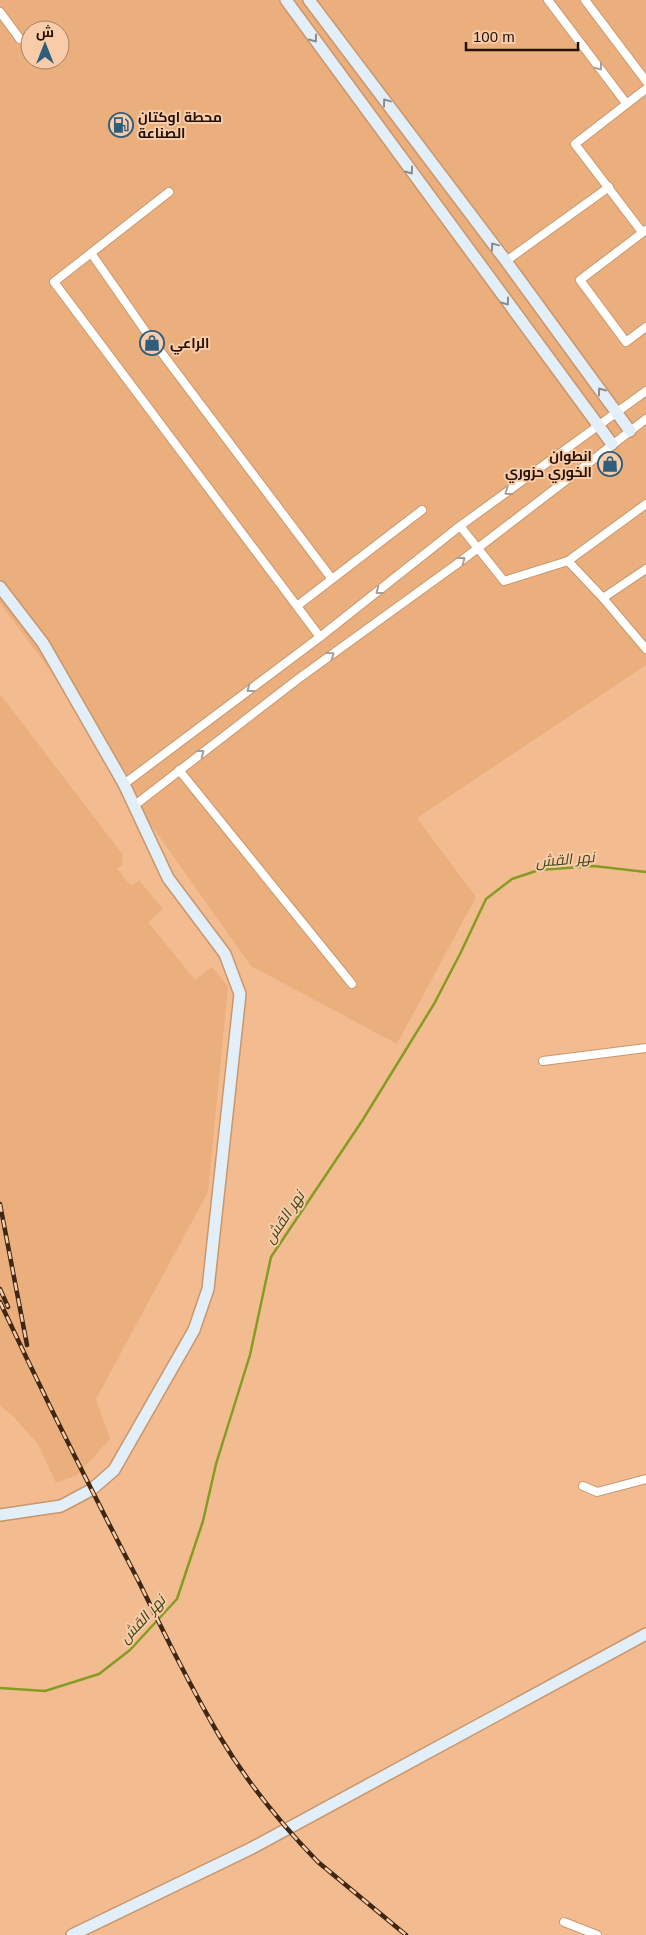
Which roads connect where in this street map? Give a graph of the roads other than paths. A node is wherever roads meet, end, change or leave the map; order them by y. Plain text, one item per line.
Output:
1 (286, 0) edge
2 (309, 0) edge
3 (548, 0) edge
4 (585, 0) edge
5 (0, 12) edge
6 (20, 39) dead end
7 (646, 82) edge
8 (646, 89) edge
9 (626, 103) junction
10 (609, 187) junction
11 (170, 192) dead end
12 (644, 231) edge
13 (91, 253) junction
14 (506, 261) junction
15 (646, 327) edge
16 (646, 391) edge
17 (616, 413) junction
18 (646, 419) edge
19 (598, 427) junction
20 (630, 430) junction
21 (612, 444) junction
22 (646, 504) edge
23 (422, 510) dead end
24 (460, 526) junction
25 (479, 548) junction
26 (568, 561) junction
27 (646, 568) edge
28 (332, 579) junction
29 (0, 588) edge
30 (603, 598) junction
31 (297, 606) junction
32 (320, 637) junction
33 (646, 649) edge
34 (179, 770) junction
35 (124, 784) junction
36 (135, 805) junction
37 (352, 984) dead end
38 (646, 1048) edge
39 (543, 1061) dead end
40 (646, 1479) edge
41 (583, 1486) dead end
42 (0, 1515) edge
43 (646, 1634) edge
44 (564, 1922) dead end
45 (72, 1935) edge
46 (597, 1935) edge

1 -> 19 street
14 -> 2 street
3 -> 9 street
4 - 7 street
5 - 6 street
8 - 9 street
9 - 10 street
10 - 12 street
10 - 14 street
11 - 13 street
12 - 15 street
13 - 28 street
13 - 31 street
17 -> 14 street
16 - 17 street
17 - 19 street
17 - 20 street
18 - 20 street
19 - 21 street
19 -> 24 street
20 - 21 street
21 - 25 street
22 - 26 street
23 - 28 street
24 - 25 street
24 -> 32 street
25 - 26 street
34 -> 25 street
26 - 30 street
27 - 30 street
28 - 31 street
29 - 35 street
30 - 33 street
31 - 32 street
32 -> 35 street
34 - 36 street
34 - 37 street
35 - 36 street
36 - 42 street
38 - 39 street
40 - 41 street
43 - 45 street
44 - 46 street

